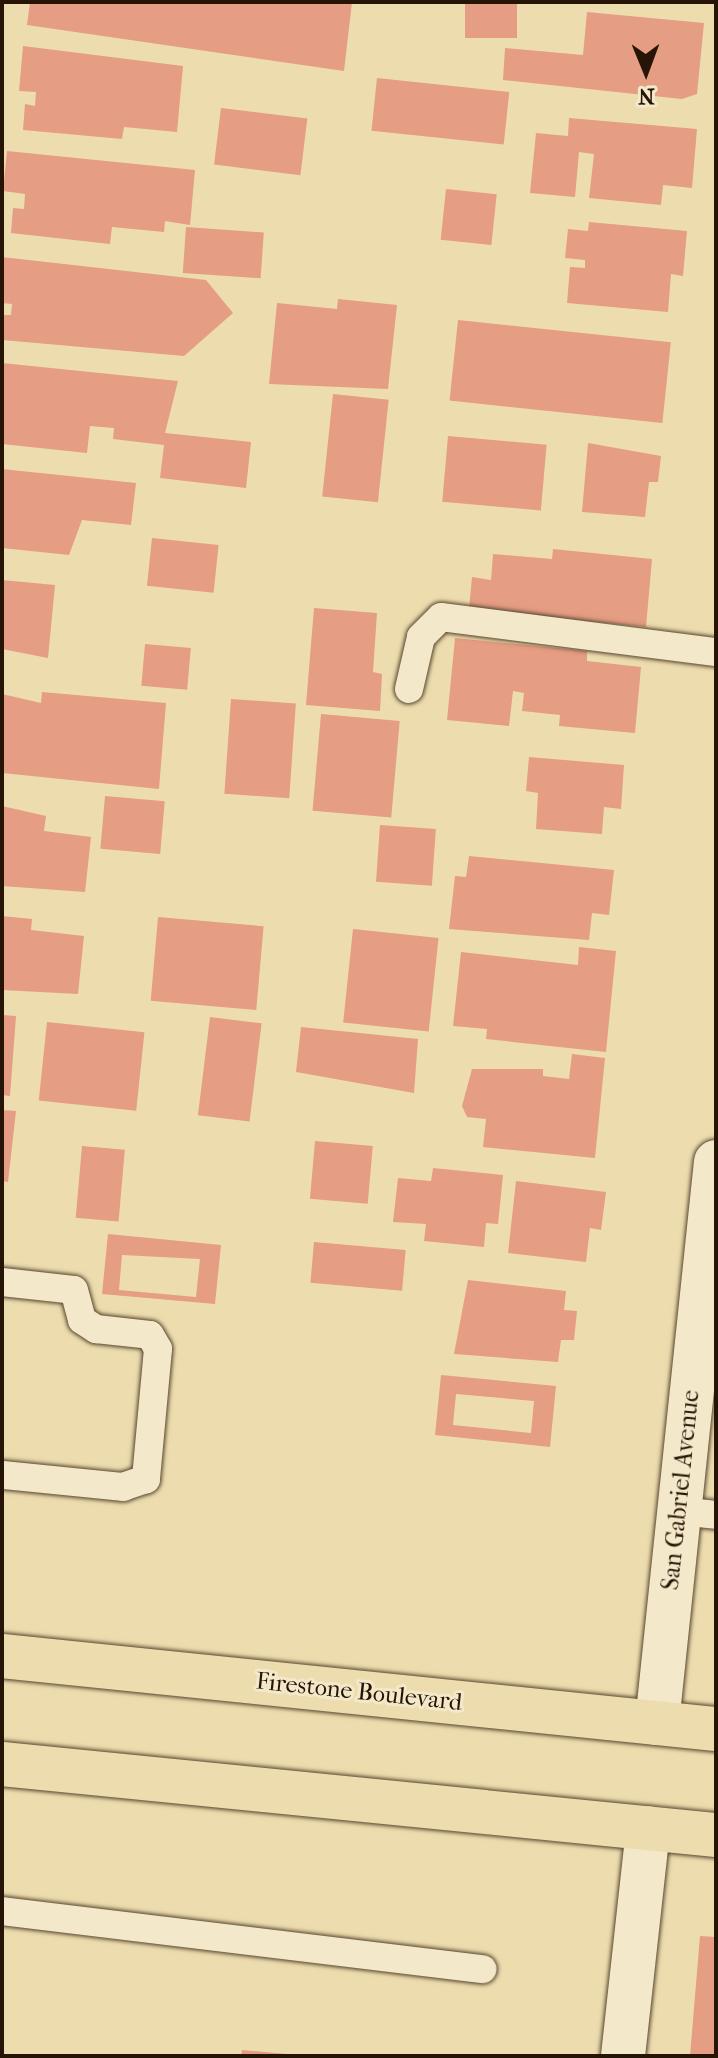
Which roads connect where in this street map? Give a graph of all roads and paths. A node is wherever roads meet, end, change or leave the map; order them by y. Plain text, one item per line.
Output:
1 (716, 652) edge
2 (409, 689) dead end
3 (716, 1162) edge
4 (2, 1282) edge
5 (2, 1475) edge
6 (697, 1513) edge
7 (2, 1656) edge
8 (657, 1723) junction
9 (716, 1729) edge
10 (2, 1764) edge
11 (648, 1828) junction
12 (716, 1835) edge
13 (2, 1911) edge
14 (483, 1969) dead end
15 (623, 2056) edge

1 - 2 lane
3 - 6 street, San Gabriel Avenue
4 - 5 lane
6 - 8 street, San Gabriel Avenue
7 - 8 main road, Firestone Boulevard
8 - 9 main road, Firestone Boulevard
10 - 11 main road
11 - 12 main road
11 - 15 street
13 - 14 lane

